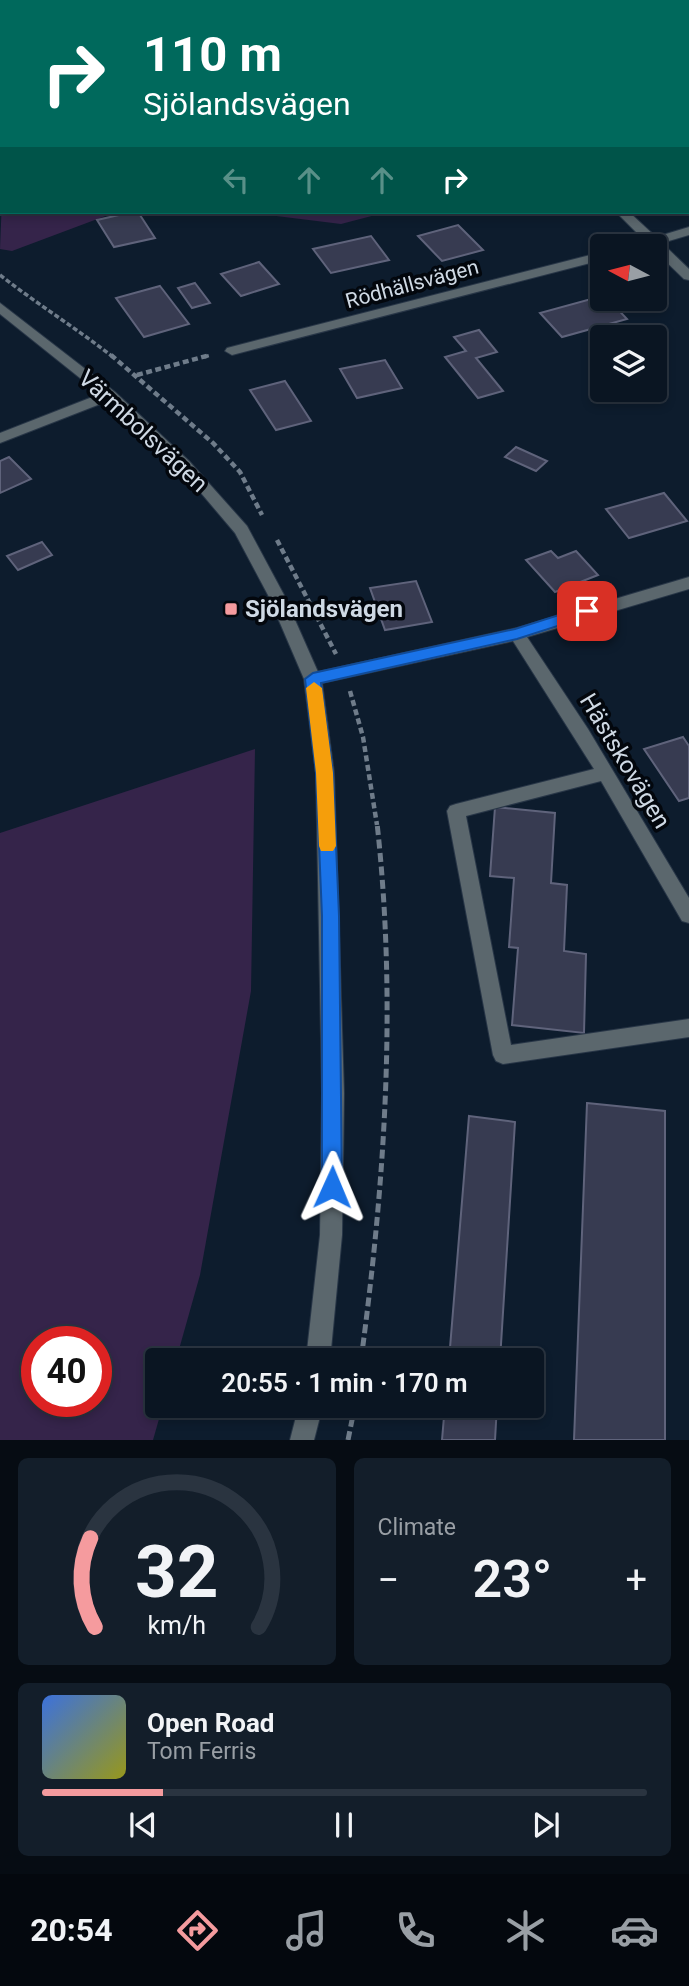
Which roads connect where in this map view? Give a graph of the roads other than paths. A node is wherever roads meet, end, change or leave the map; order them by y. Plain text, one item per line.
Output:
1 (624, 214) edge
2 (689, 231) edge
3 (644, 234) edge
4 (667, 238) edge
5 (667, 256) edge
6 (590, 259) edge
7 (689, 276) edge
8 (0, 307) edge
9 (233, 351) road end
10 (110, 395) junction
11 (0, 438) edge
12 (689, 583) edge
13 (517, 634) junction
14 (313, 679) junction
15 (605, 773) junction
16 (689, 915) edge
17 (689, 1028) edge
18 (319, 1348) edge
19 (308, 1418) edge
20 (302, 1440) edge

1 - 3 street
2 - 4 street
5 - 7 street
6 - 9 street, Rödhällsvägen
8 - 10 street, Värmbolsvägen
10 - 11 street
10 - 14 street, Värmbolsvägen
12 - 13 street
13 - 14 street
13 - 15 street, Hästskovägen
14 - 18 street, Värmbolsvägen
15 - 16 street, Hästskovägen
15 - 17 street
19 - 20 street

